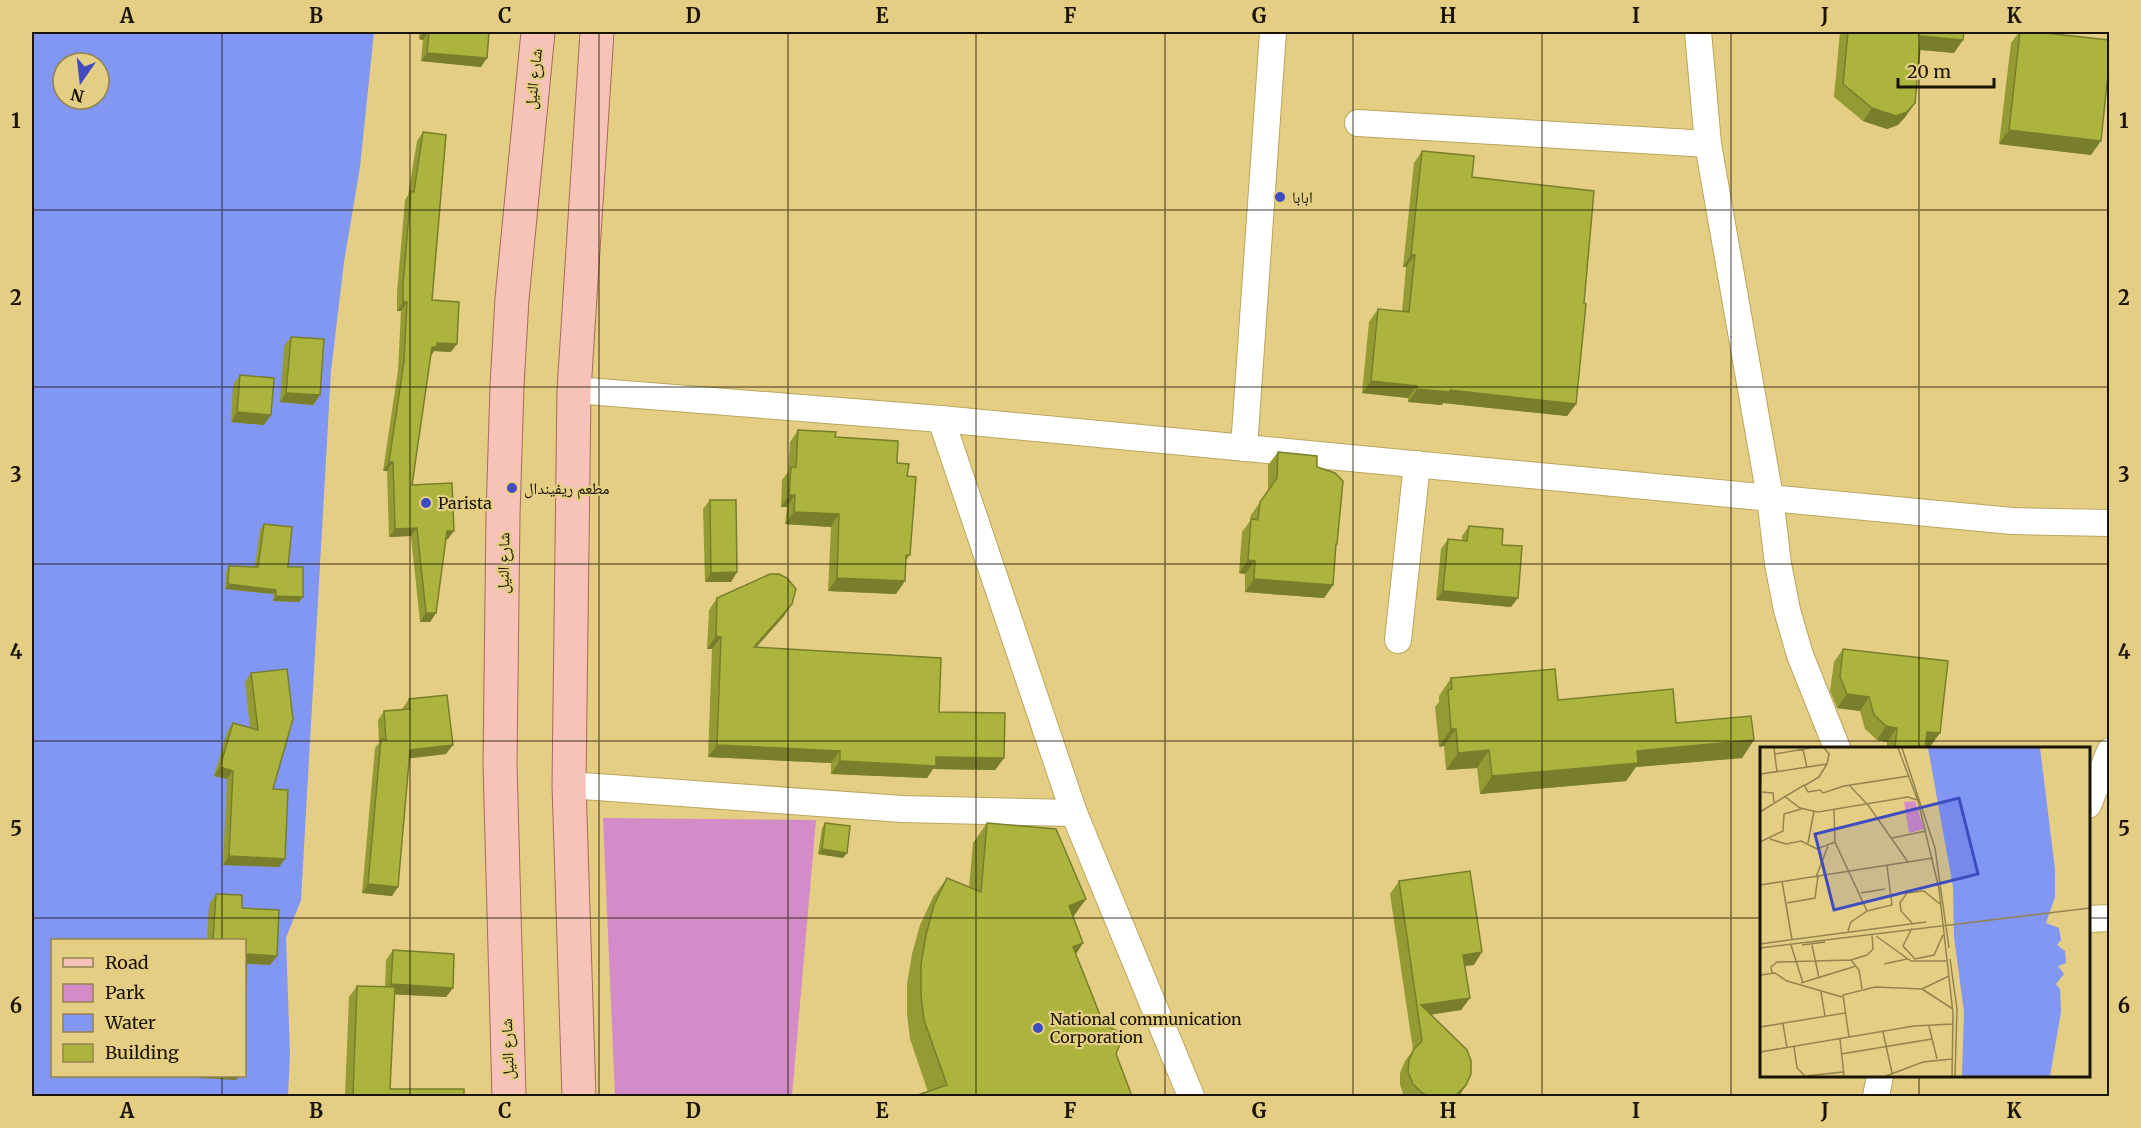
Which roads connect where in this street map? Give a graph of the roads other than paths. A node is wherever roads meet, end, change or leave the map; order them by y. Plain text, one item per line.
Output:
1 (538, 32) edge
2 (597, 32) edge
3 (1273, 32) edge
4 (1698, 32) edge
5 (1358, 123) dead end
6 (1708, 144) junction
7 (574, 390) junction
8 (941, 418) junction
9 (1244, 448) junction
10 (1417, 464) junction
11 (1770, 497) junction
12 (2109, 523) edge
13 (1398, 640) dead end
14 (1837, 747) edge
15 (2109, 751) edge
16 (569, 785) junction
17 (2090, 799) edge
18 (1074, 813) junction
19 (2109, 918) edge
20 (2090, 919) edge
21 (1880, 1077) edge
22 (509, 1096) edge
23 (579, 1096) edge
24 (1191, 1096) edge
25 (1876, 1096) edge

1 - 22 main road, شارع النيل
2 - 7 main road
3 - 9 street
4 - 6 street
5 - 6 street
6 - 11 street
7 - 8 street
7 - 16 main road
8 - 9 street
8 - 18 street
9 - 10 street
10 - 11 street
10 - 13 street
11 - 12 street
11 - 14 street
15 - 17 street
16 - 18 street
16 - 23 main road
18 - 24 street
19 - 20 street
21 - 25 street

